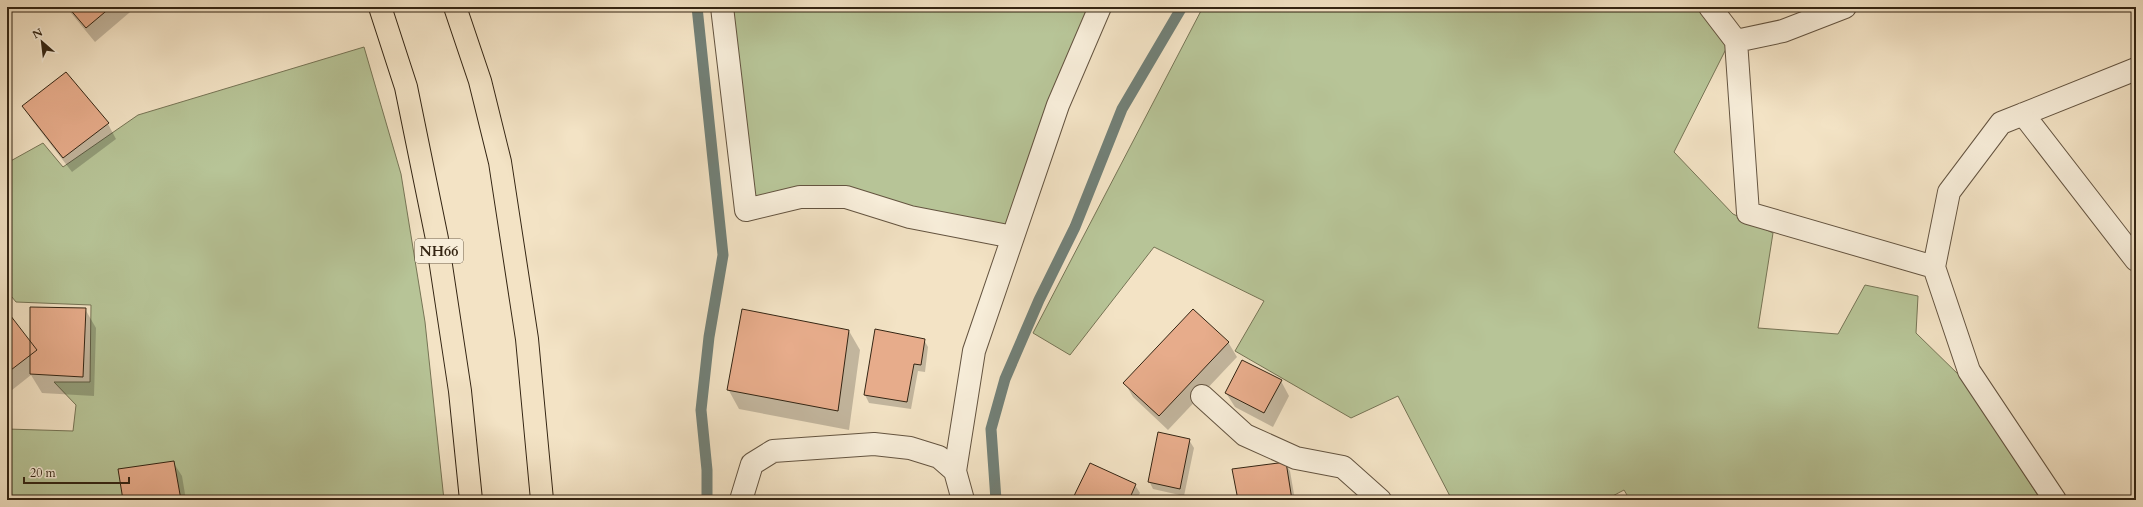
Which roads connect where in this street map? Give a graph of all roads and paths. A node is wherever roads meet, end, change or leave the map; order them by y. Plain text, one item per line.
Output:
1 (380, 7) edge
2 (455, 7) edge
3 (722, 7) edge
4 (1100, 7) edge
5 (1710, 7) edge
6 (1845, 7) edge
7 (1736, 41) junction
8 (2136, 69) edge
9 (2024, 114) junction
10 (1013, 237) junction
11 (2136, 260) edge
12 (1934, 267) junction
13 (1202, 396) dead end
14 (955, 471) junction
15 (470, 500) edge
16 (542, 500) edge
17 (741, 500) edge
18 (963, 500) edge
19 (1380, 500) edge
20 (2055, 500) edge

1 - 15 highway, NH66
2 - 16 highway
3 - 10 street
4 - 10 street
5 - 7 street
6 - 7 street
7 - 12 street
8 - 9 street
9 - 11 street
9 - 12 street
10 - 14 street
12 - 20 street
13 - 19 street
14 - 17 street
14 - 18 street

